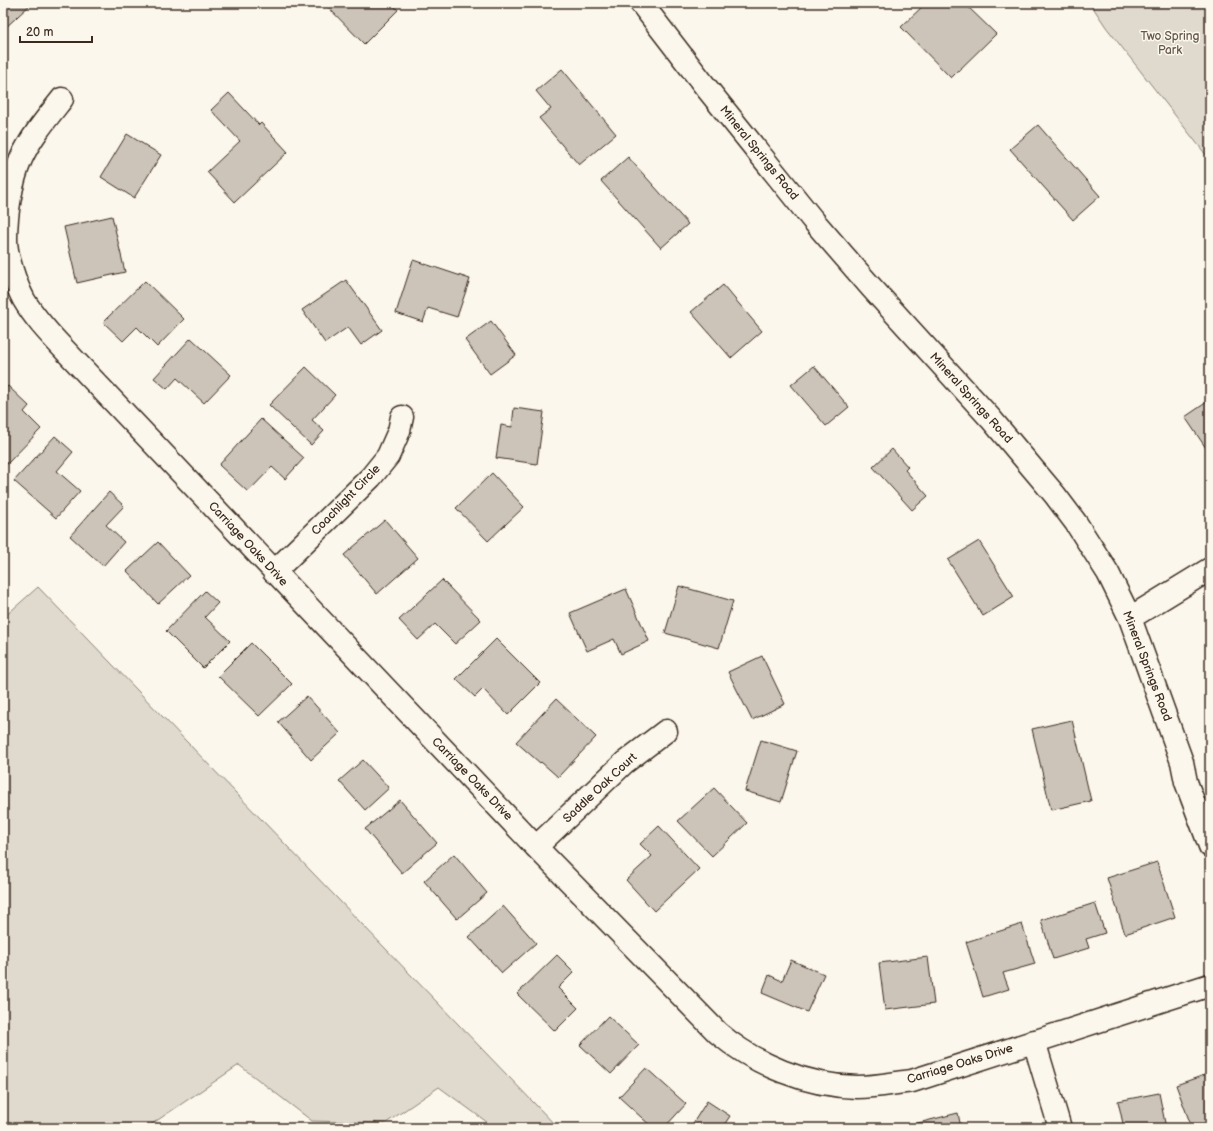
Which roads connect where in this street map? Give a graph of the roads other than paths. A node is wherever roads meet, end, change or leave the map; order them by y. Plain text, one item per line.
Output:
1 (641, 3) edge
2 (62, 99) dead end
3 (402, 417) dead end
4 (1210, 569) edge
5 (274, 572) junction
6 (1130, 618) junction
7 (666, 731) dead end
8 (1210, 846) edge
9 (536, 847) junction
10 (1210, 985) edge
11 (1034, 1042) junction
12 (1060, 1128) edge

1 - 6 street, Mineral Springs Road
2 - 5 street, Carriage Oaks Drive
3 - 5 street, Coachlight Circle
4 - 6 street
5 - 9 street, Carriage Oaks Drive
6 - 8 street, Mineral Springs Road
7 - 9 street, Saddle Oak Court
9 - 11 street, Carriage Oaks Drive
10 - 11 street, Carriage Oaks Drive
11 - 12 street

